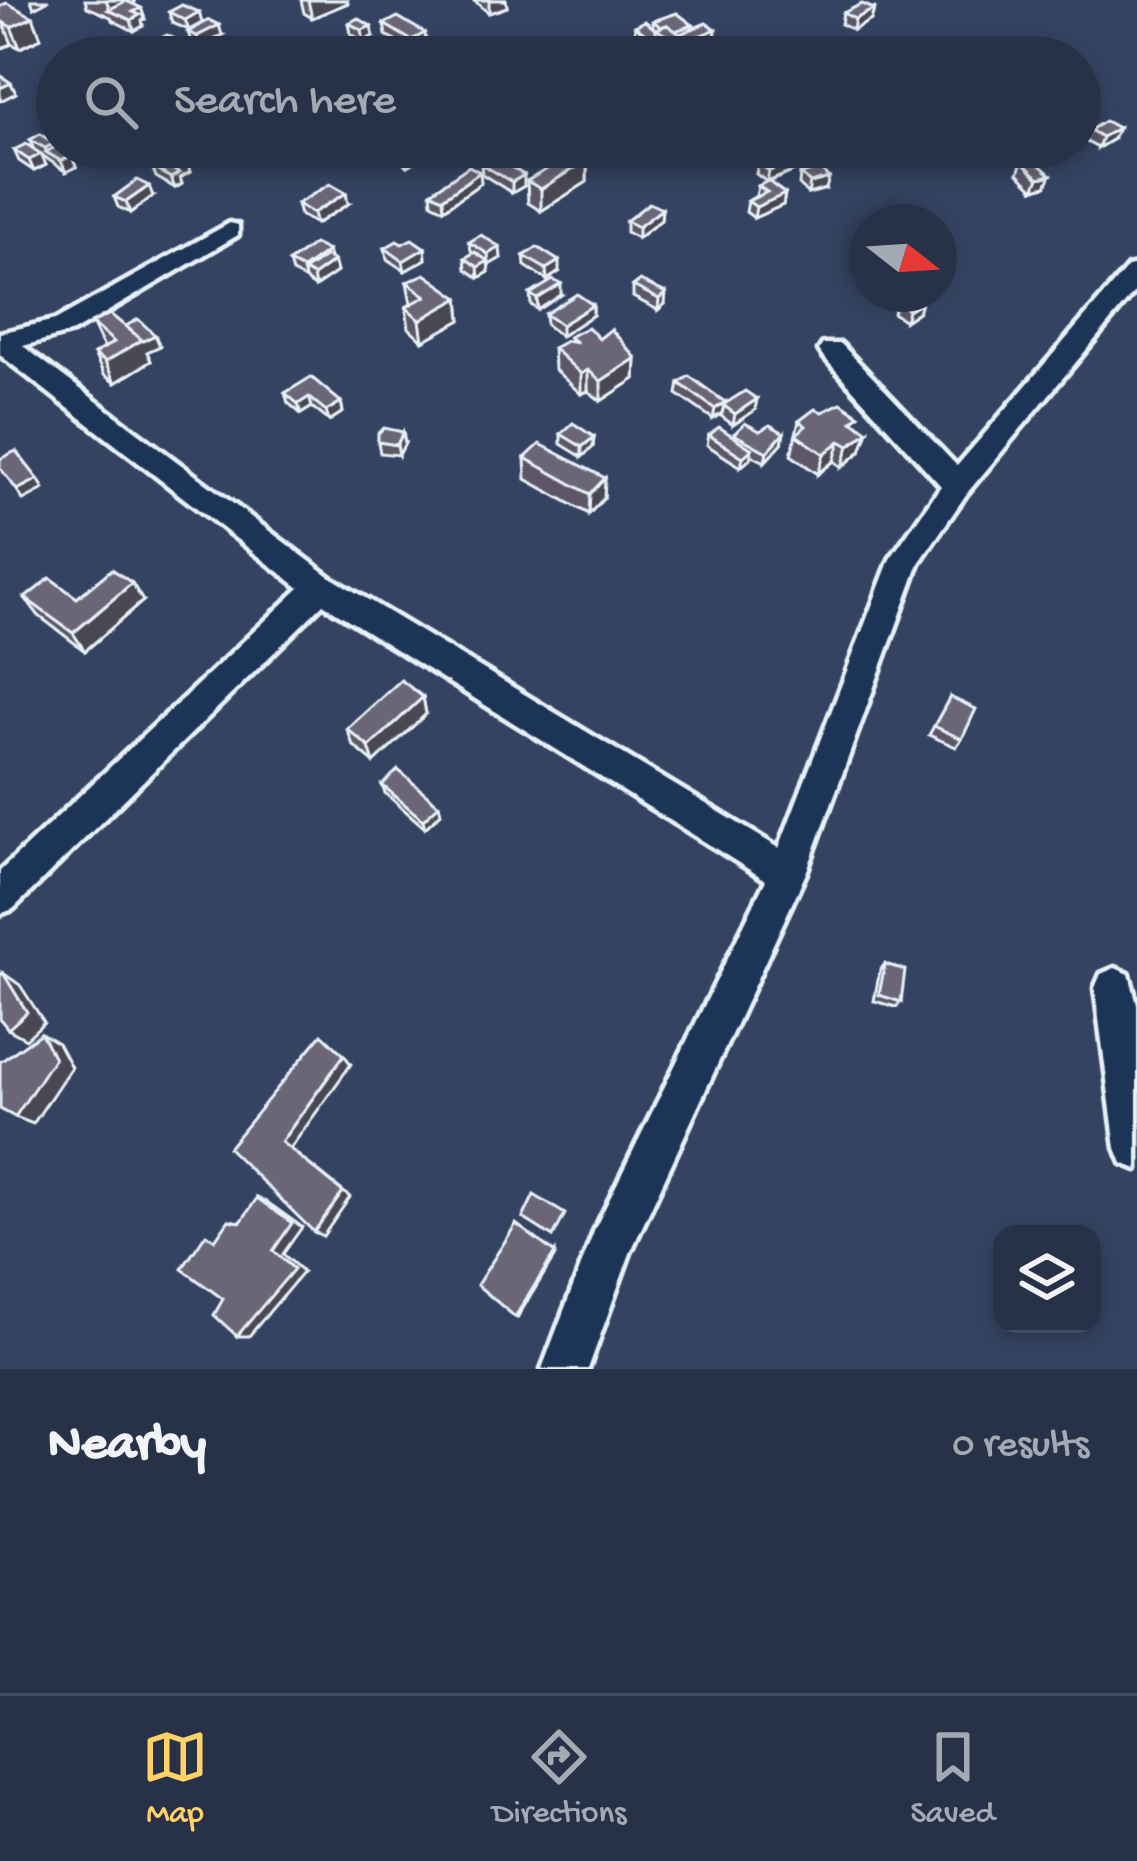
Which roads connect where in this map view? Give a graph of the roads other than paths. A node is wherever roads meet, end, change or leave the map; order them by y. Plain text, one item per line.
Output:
1 (230, 230) dead end
2 (1137, 273) edge
3 (0, 342) edge
4 (832, 350) dead end
5 (957, 484) junction
6 (321, 587) junction
7 (788, 873) junction
8 (0, 896) edge
9 (1115, 988) dead end
10 (1137, 1148) edge
11 (566, 1369) edge

1 - 3 street
2 - 5 street
3 - 6 street
4 - 5 street
5 - 7 street
6 - 7 street
6 - 8 street
7 - 11 street
9 - 10 street

